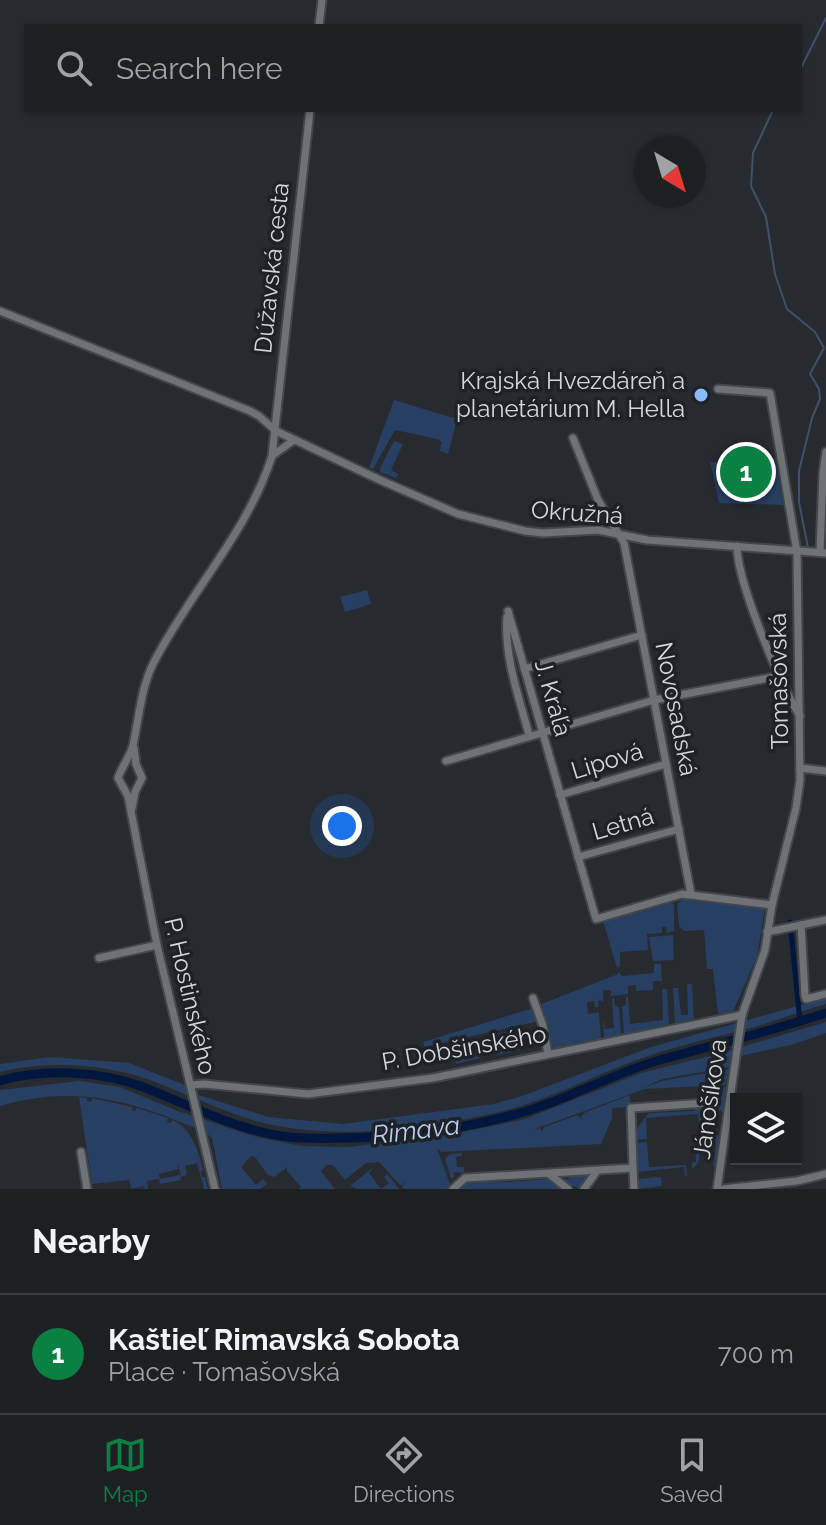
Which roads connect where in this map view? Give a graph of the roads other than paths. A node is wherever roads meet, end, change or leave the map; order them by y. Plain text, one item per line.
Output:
1 (322, 0) edge
2 (319, 24) edge
3 (310, 112) edge
4 (0, 311) edge
5 (718, 389) dead end
6 (277, 415) junction
7 (276, 431) junction
8 (573, 438) dead end
9 (294, 440) junction
10 (826, 452) edge
11 (272, 456) junction
12 (618, 534) junction
13 (737, 546) junction
14 (797, 552) junction
15 (823, 552) edge
16 (642, 635) junction
17 (524, 669) junction
18 (779, 676) junction
19 (654, 700) junction
20 (800, 716) junction
21 (542, 732) junction
22 (529, 735) junction
23 (133, 742) junction
24 (446, 761) dead end
25 (666, 764) junction
26 (124, 768) junction
27 (138, 768) junction
28 (800, 768) junction
29 (826, 771) edge
30 (137, 787) junction
31 (125, 788) junction
32 (560, 795) junction
33 (132, 812) junction
34 (679, 829) junction
35 (578, 857) junction
36 (691, 894) junction
37 (772, 905) junction
38 (826, 920) edge
39 (795, 926) junction
40 (767, 932) junction
41 (157, 945) junction
42 (99, 958) dead end
43 (826, 994) edge
44 (533, 998) dead end
45 (742, 1015) junction
46 (548, 1054) junction
47 (191, 1087) junction
48 (707, 1103) dead end
49 (81, 1152) dead end
50 (633, 1168) junction
51 (597, 1171) junction
52 (549, 1174) junction
53 (826, 1174) edge
54 (87, 1189) edge
55 (215, 1189) edge
56 (453, 1189) edge
57 (568, 1189) edge
58 (584, 1189) edge
59 (634, 1189) edge
60 (720, 1189) edge

1 - 2 street
3 - 6 street, Dúžavská cesta
4 - 7 street, Okružná
5 - 14 street, Tomašovská
6 - 7 street, Dúžavská cesta
6 - 9 street
7 - 9 street, Okružná
7 - 11 street, P. Hostinského
8 - 12 street, Novosadská
9 - 11 street
9 - 12 street, Okružná
10 - 15 street
11 - 23 street, P. Hostinského
12 - 13 street, Okružná
12 - 16 street, Novosadská
13 - 14 street, Okružná
13 - 18 street
14 - 15 street, Okružná
14 - 20 street, Tomašovská
16 - 17 street
16 - 19 street, Novosadská
17 - 21 street, J. Kráľa
17 - 22 street, J. Kráľa
18 - 19 street
18 - 20 street
19 - 21 street
19 - 25 street, Novosadská
20 - 28 street, Tomašovská
21 - 22 street
21 - 32 street, J. Kráľa
22 - 24 street
23 - 26 street, P. Hostinského
23 - 27 street, P. Hostinského
25 - 32 street, Lipová
25 - 34 street, Novosadská
26 - 27 street
26 - 31 street, P. Hostinského
27 - 30 street, P. Hostinského
28 - 29 street
28 - 37 street, Tomašovská
30 - 31 street
30 - 33 street, P. Hostinského
31 - 33 street, P. Hostinského
32 - 35 street, J. Kráľa
33 - 41 street, P. Hostinského
34 - 35 street, Letná
34 - 36 street, Novosadská
35 - 36 street, J. Kráľa
36 - 37 street
37 - 40 street, Tomašovská
38 - 39 street
39 - 40 street
39 - 43 street
40 - 45 street, Tomašovská
41 - 42 street
41 - 47 street, P. Hostinského
44 - 46 street
45 - 46 street, P. Dobšinského
45 - 60 street, Jánošíkova
46 - 47 street, P. Dobšinského
47 - 55 street, P. Hostinského
48 - 50 street
49 - 54 street
50 - 51 street
50 - 59 street
51 - 52 street
51 - 58 street
52 - 56 street
52 - 57 street
53 - 60 street

